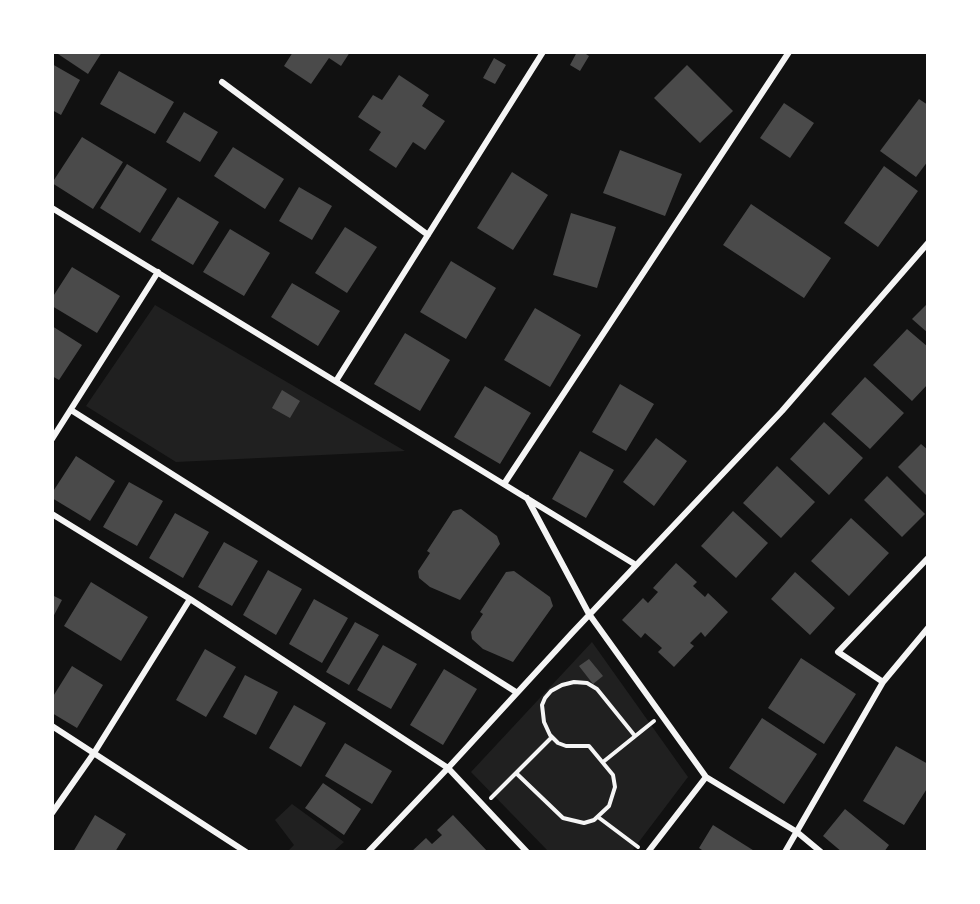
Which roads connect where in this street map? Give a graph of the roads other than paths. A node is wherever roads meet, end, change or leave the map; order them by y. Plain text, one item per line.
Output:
1 (789, 52) edge
2 (541, 53) edge
3 (222, 82) dead end
4 (52, 208) edge
5 (428, 235) junction
6 (927, 243) edge
7 (158, 272) junction
8 (336, 381) junction
9 (71, 410) junction
10 (52, 439) edge
11 (504, 484) junction
12 (527, 498) junction
13 (52, 514) edge
14 (927, 558) edge
15 (636, 565) junction
16 (190, 598) junction
17 (589, 614) junction
18 (927, 628) edge
19 (883, 682) junction
20 (516, 692) junction
21 (52, 726) edge
22 (94, 753) junction
23 (448, 768) junction
24 (706, 777) junction
25 (52, 813) edge
26 (797, 832) junction
27 (246, 852) edge
28 (368, 852) edge
29 (527, 852) edge
30 (648, 852) edge
31 (785, 852) edge
32 (821, 852) edge

1 - 11 street
2 - 5 street
3 - 5 street
4 - 7 street
5 - 8 street
6 - 15 street
7 - 8 street
7 - 9 street
8 - 11 street
9 - 10 street
9 - 20 street
11 - 12 street
12 - 15 street
12 - 17 street
13 - 16 street
14 - 19 street
15 - 17 street
16 - 22 street
16 - 23 street
17 - 20 street
17 - 24 street
18 - 19 street
19 - 26 street
20 - 23 street
21 - 22 street
22 - 25 street
22 - 27 street
23 - 28 street
23 - 29 street
24 - 26 street
24 - 30 street
26 - 31 street
26 - 32 street

